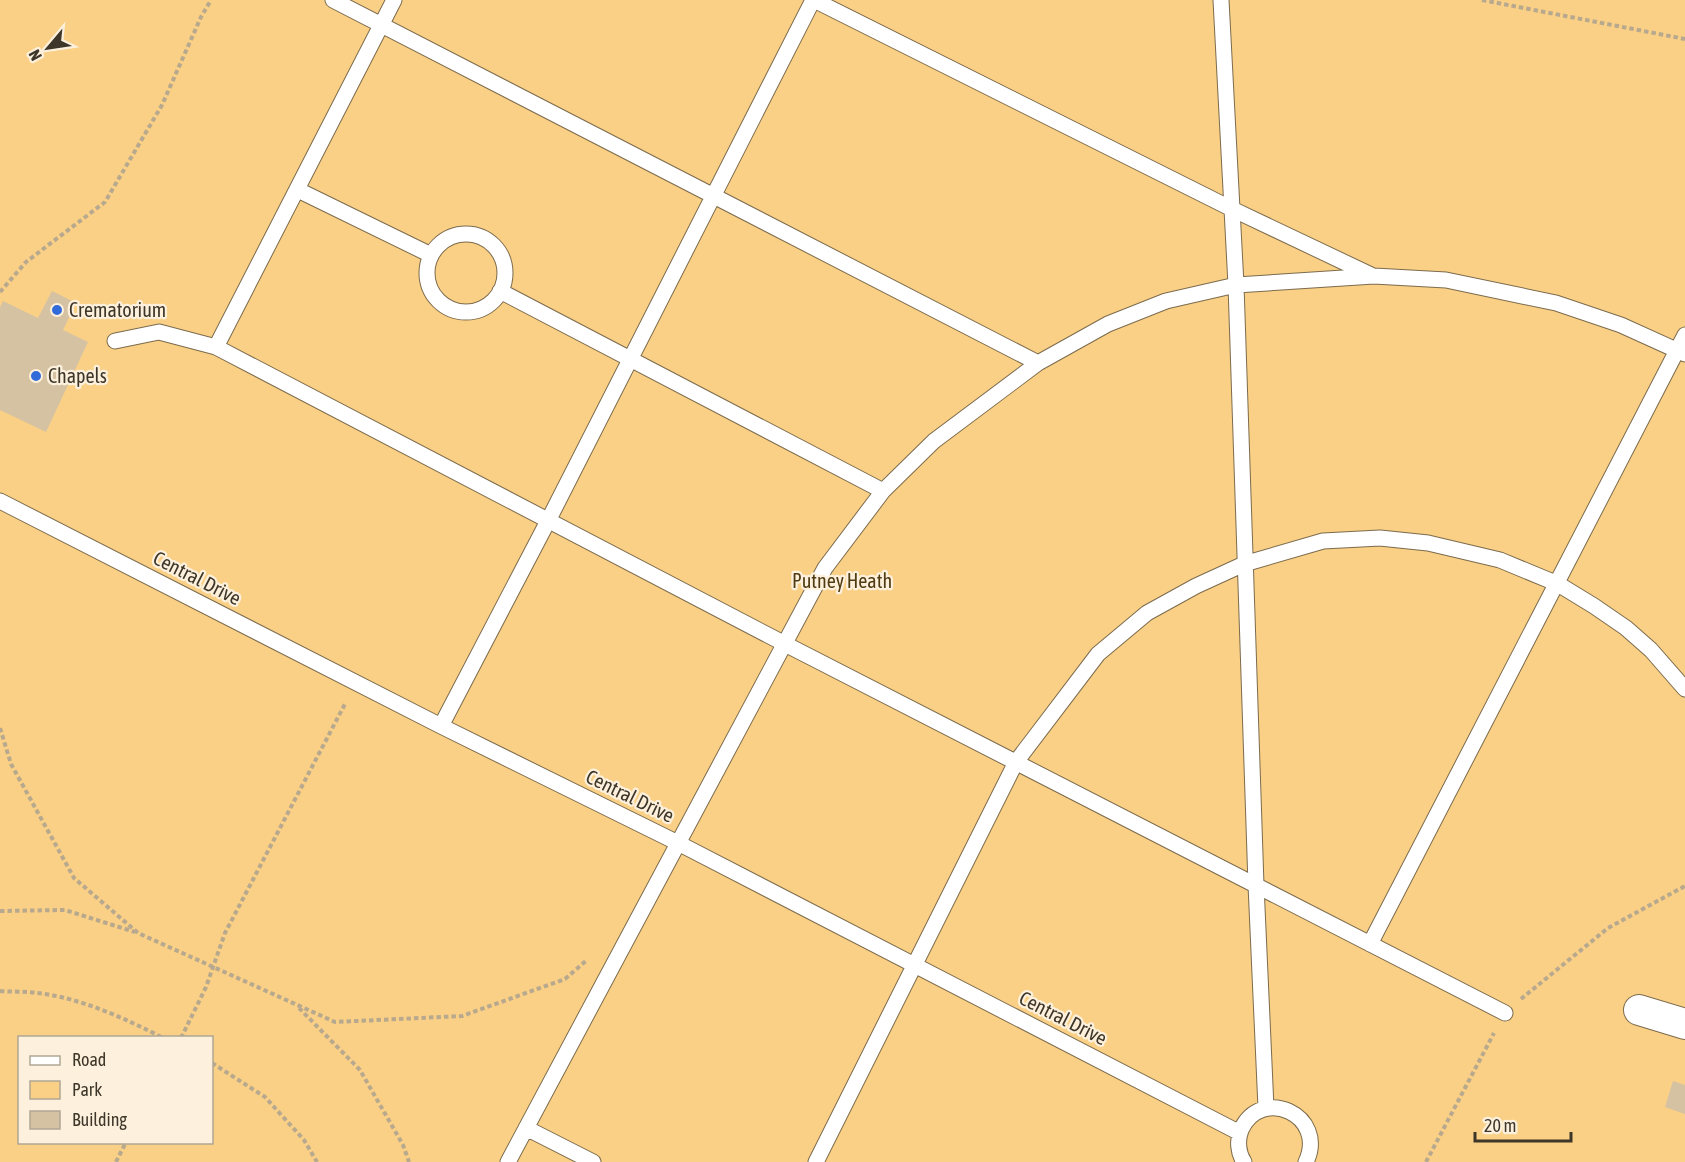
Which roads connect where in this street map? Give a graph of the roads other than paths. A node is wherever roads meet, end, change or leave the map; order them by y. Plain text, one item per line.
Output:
1 (333, 0) edge
2 (394, 0) edge
3 (813, 0) edge
4 (1221, 0) edge
5 (382, 25) junction
6 (298, 190) junction
7 (714, 197) junction
8 (1232, 209) junction
9 (431, 255) junction
10 (1374, 276) junction
11 (1236, 285) junction
12 (500, 291) junction
13 (1685, 336) edge
14 (115, 341) dead end
15 (216, 347) junction
16 (1681, 352) edge
17 (631, 359) junction
18 (1038, 363) junction
19 (883, 491) junction
20 (0, 501) edge
21 (548, 521) junction
22 (1244, 564) junction
23 (1558, 584) junction
24 (785, 644) junction
25 (1685, 689) edge
26 (441, 726) junction
27 (1016, 762) junction
28 (678, 843) junction
29 (1256, 885) junction
30 (1370, 944) junction
31 (915, 966) junction
32 (1639, 1010) dead end
33 (1505, 1013) road end
34 (1685, 1024) edge
35 (1266, 1108) junction
36 (526, 1128) junction
37 (1240, 1133) junction
38 (508, 1162) edge
39 (593, 1162) edge
40 (816, 1162) edge
41 (1244, 1162) edge
42 (1308, 1162) edge

1 - 5 lane
2 - 5 lane
3 - 7 lane
3 - 8 lane
4 - 8 lane
5 - 6 lane
5 - 7 lane
6 - 9 lane
6 - 15 lane
7 - 17 lane
7 - 18 lane
8 - 10 lane
8 - 11 lane
9 - 12 lane
9 - 12 lane
10 - 11 lane
10 - 16 lane
11 - 18 lane
11 - 22 lane
12 - 17 lane
13 - 16 lane
14 - 15 lane
15 - 21 lane
16 - 23 lane
17 - 19 lane
17 - 21 lane
18 - 19 lane
19 - 24 lane
20 - 26 lane, Central Drive
21 - 24 lane
21 - 26 lane
22 - 23 lane
22 - 27 lane
22 - 29 lane
23 - 25 lane
23 - 30 lane
24 - 27 lane
24 - 28 lane
26 - 28 lane, Central Drive
27 - 29 lane
27 - 31 lane
28 - 31 lane, Central Drive
28 - 36 lane
29 - 30 lane
29 - 35 lane
30 - 33 lane
31 - 37 lane, Central Drive
31 - 40 lane
32 - 34 street
35 - 37 lane
35 - 42 lane
36 - 38 lane
36 - 39 lane
37 - 41 lane

